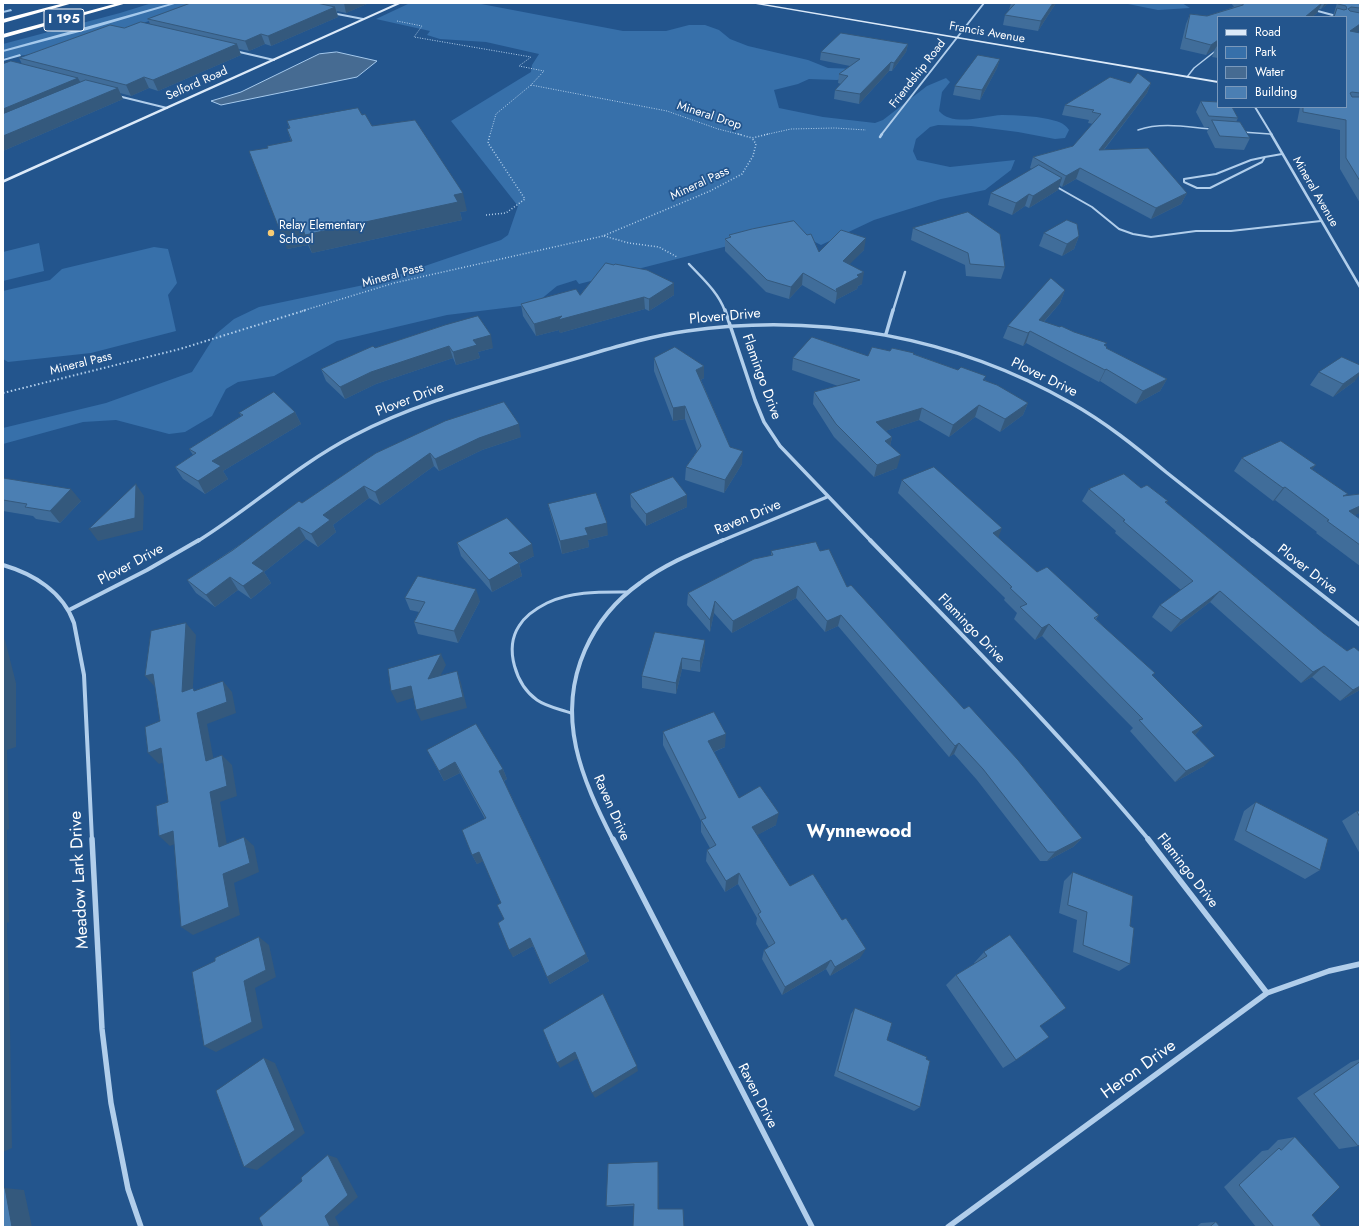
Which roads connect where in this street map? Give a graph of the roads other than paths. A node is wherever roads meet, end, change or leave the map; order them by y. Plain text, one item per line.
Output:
1 (70, 3) edge
2 (124, 3) edge
3 (400, 3) edge
4 (752, 3) edge
5 (984, 3) edge
6 (1312, 10) edge
7 (328, 12) edge
8 (1336, 16) edge
9 (363, 19) junction
10 (3, 21) edge
11 (3, 36) edge
12 (958, 38) junction
13 (229, 49) edge
14 (1217, 50) edge
15 (274, 60) junction
16 (1187, 77) junction
17 (1217, 82) edge
18 (114, 95) edge
19 (166, 108) junction
20 (1256, 108) edge
21 (1138, 130) dead end
22 (1217, 130) edge
23 (1240, 132) edge
24 (1270, 134) junction
25 (880, 137) dead end
26 (1282, 154) junction
27 (1265, 157) junction
28 (3, 182) edge
29 (1053, 185) edge
30 (1321, 221) junction
31 (689, 264) road end
32 (905, 272) dead end
33 (1360, 287) edge
34 (731, 325) junction
35 (886, 334) junction
36 (827, 497) junction
37 (3, 565) edge
38 (628, 592) junction
39 (69, 610) junction
40 (1360, 625) edge
41 (570, 714) junction
42 (1360, 964) edge
43 (1267, 994) junction
44 (141, 1227) edge
45 (812, 1227) edge
46 (948, 1227) edge

1 - 10 highway, I 195
2 - 11 highway, I 195
3 - 9 street, Selford Road
4 - 12 street, Francis Avenue
5 - 12 street, Friendship Road
6 - 8 street
7 - 9 street
9 - 15 street, Selford Road
12 - 16 street, Francis Avenue
12 - 25 street, Friendship Road
13 - 15 street
14 - 16 lane
15 - 19 street, Selford Road
16 - 17 street, Francis Avenue
18 - 19 street
19 - 28 street, Selford Road
20 - 24 street, Mineral Avenue
21 - 22 lane
23 - 24 lane
24 - 26 street, Mineral Avenue
26 - 27 lane
26 - 30 street, Mineral Avenue
27 - 27 lane
29 - 30 lane
30 - 33 street, Mineral Avenue
31 - 34 street, Flamingo Drive
32 - 35 street
34 - 35 street, Plover Drive
34 - 36 street, Flamingo Drive
34 - 39 street, Plover Drive
35 - 40 street, Plover Drive
36 - 38 street, Raven Drive
36 - 43 street, Flamingo Drive
37 - 39 street, Meadow Lark Drive
38 - 41 street, Raven Drive
38 - 41 lane
39 - 44 street, Meadow Lark Drive
41 - 45 street, Raven Drive
42 - 43 street, Heron Drive
43 - 46 street, Heron Drive

